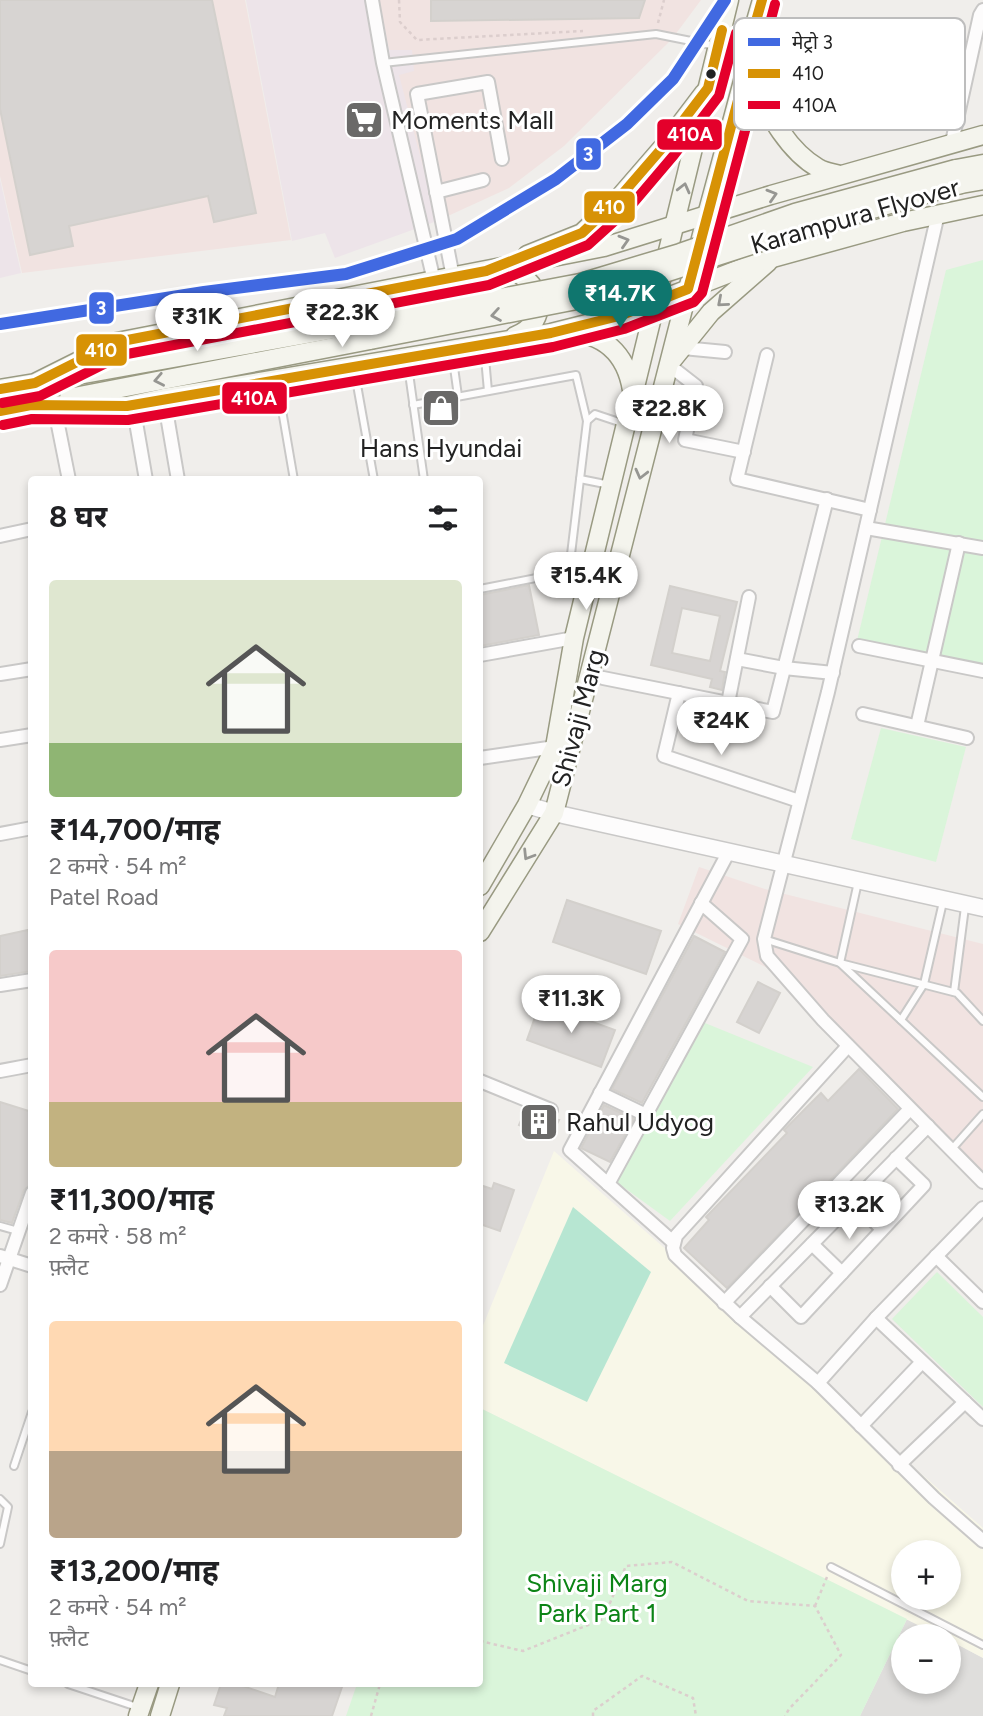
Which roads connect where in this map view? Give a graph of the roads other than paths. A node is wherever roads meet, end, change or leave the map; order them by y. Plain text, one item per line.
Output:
1 (372, 0) edge
2 (729, 0) edge
3 (762, 0) edge
4 (983, 10) edge
5 (757, 18) edge
6 (718, 46) junction
7 (383, 63) junction
8 (965, 83) edge
9 (708, 88) junction
10 (734, 114) edge
11 (781, 130) edge
12 (955, 130) edge
13 (983, 135) edge
14 (952, 142) junction
15 (502, 159) dead end
16 (892, 160) junction
17 (983, 164) edge
18 (839, 175) junction
19 (959, 177) junction
20 (484, 180) dead end
21 (983, 180) edge
22 (436, 192) junction
23 (983, 205) edge
24 (938, 214) junction
25 (706, 215) junction
26 (903, 222) junction
27 (674, 225) junction
28 (774, 258) junction
29 (504, 268) junction
30 (486, 271) junction
31 (453, 277) junction
32 (434, 281) junction
33 (688, 289) junction
34 (656, 302) junction
35 (369, 331) junction
36 (551, 333) junction
37 (510, 338) junction
38 (483, 343) junction
39 (683, 348) junction
40 (451, 349) junction
41 (725, 352) dead end
42 (767, 355) dead end
43 (407, 357) junction
44 (354, 366) junction
45 (669, 366) junction
46 (276, 379) junction
47 (35, 383) junction
48 (0, 389) edge
49 (488, 391) junction
50 (458, 396) junction
51 (633, 397) junction
52 (164, 398) junction
53 (31, 405) junction
54 (54, 405) junction
55 (133, 405) junction
56 (414, 405) junction
57 (0, 411) edge
58 (587, 421) junction
59 (626, 425) junction
60 (744, 452) junction
61 (68, 476) edge
62 (145, 476) edge
63 (177, 476) edge
64 (293, 476) edge
65 (373, 476) edge
66 (423, 476) edge
67 (580, 479) junction
68 (612, 486) junction
69 (827, 499) junction
70 (870, 510) junction
71 (866, 528) junction
72 (28, 530) edge
73 (0, 536) edge
74 (959, 543) junction
75 (983, 548) edge
76 (592, 567) junction
77 (569, 571) junction
78 (483, 588) edge
79 (749, 597) dead end
80 (574, 638) junction
81 (859, 646) dead end
82 (483, 654) edge
83 (737, 659) junction
84 (932, 660) junction
85 (784, 668) junction
86 (28, 669) edge
87 (983, 671) edge
88 (833, 673) junction
89 (0, 674) edge
90 (603, 678) dead end
91 (679, 693) junction
92 (728, 703) junction
93 (863, 714) dead end
94 (917, 726) junction
95 (28, 736) edge
96 (967, 738) dead end
97 (0, 740) edge
98 (555, 747) junction
99 (483, 758) edge
100 (799, 801) junction
101 (527, 805) junction
102 (554, 813) junction
103 (28, 829) edge
104 (0, 834) edge
105 (728, 853) junction
106 (783, 865) junction
107 (483, 881) edge
108 (858, 881) junction
109 (944, 900) junction
110 (701, 903) junction
111 (965, 905) junction
112 (983, 908) edge
113 (483, 927) edge
114 (764, 939) junction
115 (840, 963) junction
116 (28, 981) edge
117 (924, 984) junction
118 (0, 985) edge
119 (954, 992) junction
120 (901, 1020) junction
121 (983, 1021) edge
122 (848, 1046) junction
123 (28, 1066) edge
124 (0, 1071) edge
125 (483, 1082) edge
126 (600, 1093) junction
127 (983, 1097) edge
128 (910, 1109) junction
129 (551, 1110) dead end
130 (983, 1114) edge
131 (646, 1115) junction
132 (928, 1126) junction
133 (951, 1150) junction
134 (897, 1158) junction
135 (983, 1182) edge
136 (608, 1184) junction
137 (854, 1202) junction
138 (28, 1203) edge
139 (983, 1208) edge
140 (0, 1226) edge
141 (882, 1229) junction
142 (18, 1231) junction
143 (673, 1241) junction
144 (812, 1244) junction
145 (936, 1256) junction
146 (4, 1257) edge
147 (28, 1265) edge
148 (842, 1273) junction
149 (0, 1285) edge
150 (770, 1286) junction
151 (982, 1298) edge
152 (724, 1303) junction
153 (740, 1317) junction
154 (876, 1318) junction
155 (922, 1362) junction
156 (818, 1383) junction
157 (965, 1402) junction
158 (983, 1419) edge
159 (28, 1424) edge
160 (861, 1426) junction
161 (900, 1465) junction
162 (14, 1466) dead end
163 (0, 1499) edge
164 (983, 1541) edge
165 (0, 1544) edge
166 (831, 1567) road end
167 (983, 1646) edge
168 (0, 1660) edge
169 (28, 1670) edge
170 (76, 1687) edge
171 (148, 1687) edge
172 (169, 1687) edge
173 (139, 1712) edge
174 (160, 1716) edge

1 - 7 street
2 - 6 main road, Shivaji Marg
3 - 5 main road, Shivaji Marg
4 - 8 street
6 - 7 lane
6 - 9 main road, Shivaji Marg
7 - 32 street
27 -> 9 main road, Shivaji Marg
9 - 30 main road
10 - 25 main road, Shivaji Marg
11 - 18 main road
12 - 14 street
13 - 14 main road
14 - 16 main road
15 - 22 street
16 - 18 main road
16 - 26 main road
17 - 19 main road, Karampura Flyover
25 -> 18 main road
19 - 21 main road, Karampura Flyover
19 - 35 main road, Karampura Flyover, bridge
20 - 22 street
22 - 31 street
23 - 24 main road
24 - 26 main road
24 - 70 street
25 - 27 main road
25 - 33 main road, Shivaji Marg
26 - 28 main road
29 -> 27 main road
27 - 34 main road, Shivaji Marg
28 - 33 main road
28 -> 39 main road
29 - 30 main road
29 - 37 main road
30 - 31 main road
31 - 32 main road
32 - 47 main road
33 - 34 main road
33 - 45 main road, Shivaji Marg
34 - 36 main road
34 - 51 main road, Shivaji Marg
35 - 47 main road, Karampura Flyover
35 -> 53 main road, Karampura Flyover
36 - 37 main road
36 - 51 main road
37 - 38 main road
38 - 40 main road
38 - 49 lane
39 - 41 street
39 - 45 main road
40 - 43 main road
40 - 50 lane
42 - 60 street
43 - 44 main road
43 - 56 lane
44 - 46 main road
44 - 65 lane
45 - 60 street
45 -> 102 main road, Shivaji Marg
46 - 52 main road
46 - 64 lane
47 - 48 main road, Karampura Flyover
49 - 50 lane
49 - 58 lane
50 - 56 lane
51 - 59 main road, Shivaji Marg
52 - 55 main road
52 - 63 street
53 - 54 main road
53 - 57 main road
54 - 55 main road
54 - 61 street
55 - 62 street
56 - 66 lane
58 - 59 lane
58 - 67 lane
59 - 68 main road, Shivaji Marg
60 - 69 street
67 - 68 lane
67 - 77 lane
68 - 76 main road, Shivaji Marg
69 - 70 street
69 - 85 street
70 - 71 street
71 - 74 street
71 - 88 street
72 - 73 street
74 - 75 street
74 - 84 street
76 - 77 lane
76 - 80 main road, Shivaji Marg
77 - 78 lane
79 - 83 street
80 - 82 street
80 - 98 main road, Shivaji Marg
81 - 84 street
83 - 85 street
83 - 92 street
84 - 87 street
84 - 94 street
85 - 88 street
85 - 92 street
86 - 89 street
88 - 100 street
90 - 91 street
91 - 92 street
91 - 100 street
93 - 94 street
94 - 96 street
95 - 97 street
98 - 99 street
98 - 101 main road, Shivaji Marg
100 - 106 street
101 - 102 street
101 - 107 main road, Shivaji Marg
102 - 105 street
102 -> 113 main road, Shivaji Marg
103 - 104 street
105 - 106 street
105 - 110 street
106 - 108 street
106 - 114 street
108 - 109 street
108 - 115 lane
109 - 111 street
109 - 117 lane
110 - 126 street
110 - 131 street
111 - 112 street
111 - 119 lane
114 - 115 lane
114 - 122 street
115 - 117 lane
115 - 120 lane
116 - 118 street
117 - 119 lane
117 - 120 lane
119 - 121 lane
120 - 127 lane
122 - 128 street
122 - 143 street
123 - 124 street
125 - 129 street
126 - 131 street
126 - 136 street
128 - 132 street
128 - 152 street
130 - 133 lane
131 - 136 street
132 - 133 street
132 - 134 street
133 - 135 street
134 - 137 street
134 - 141 street
136 - 143 street
137 - 141 street
137 - 144 street
138 - 142 street
139 - 145 street
140 - 142 lane
141 - 148 street
142 - 146 street
143 - 152 street
144 - 148 street
144 - 150 street
145 - 151 street
145 - 154 street
146 - 147 street
146 - 149 street
148 - 150 street
150 - 153 street
152 - 153 street
153 - 156 street
154 - 155 street
154 - 156 street
155 - 157 street
155 - 160 street
156 - 160 street
157 - 158 street
157 - 161 street
159 - 162 lane
160 - 161 street
161 - 164 street
163 - 165 lane
166 - 167 lane
168 - 169 lane
170 - 173 lane
171 - 173 main road
172 - 174 main road

